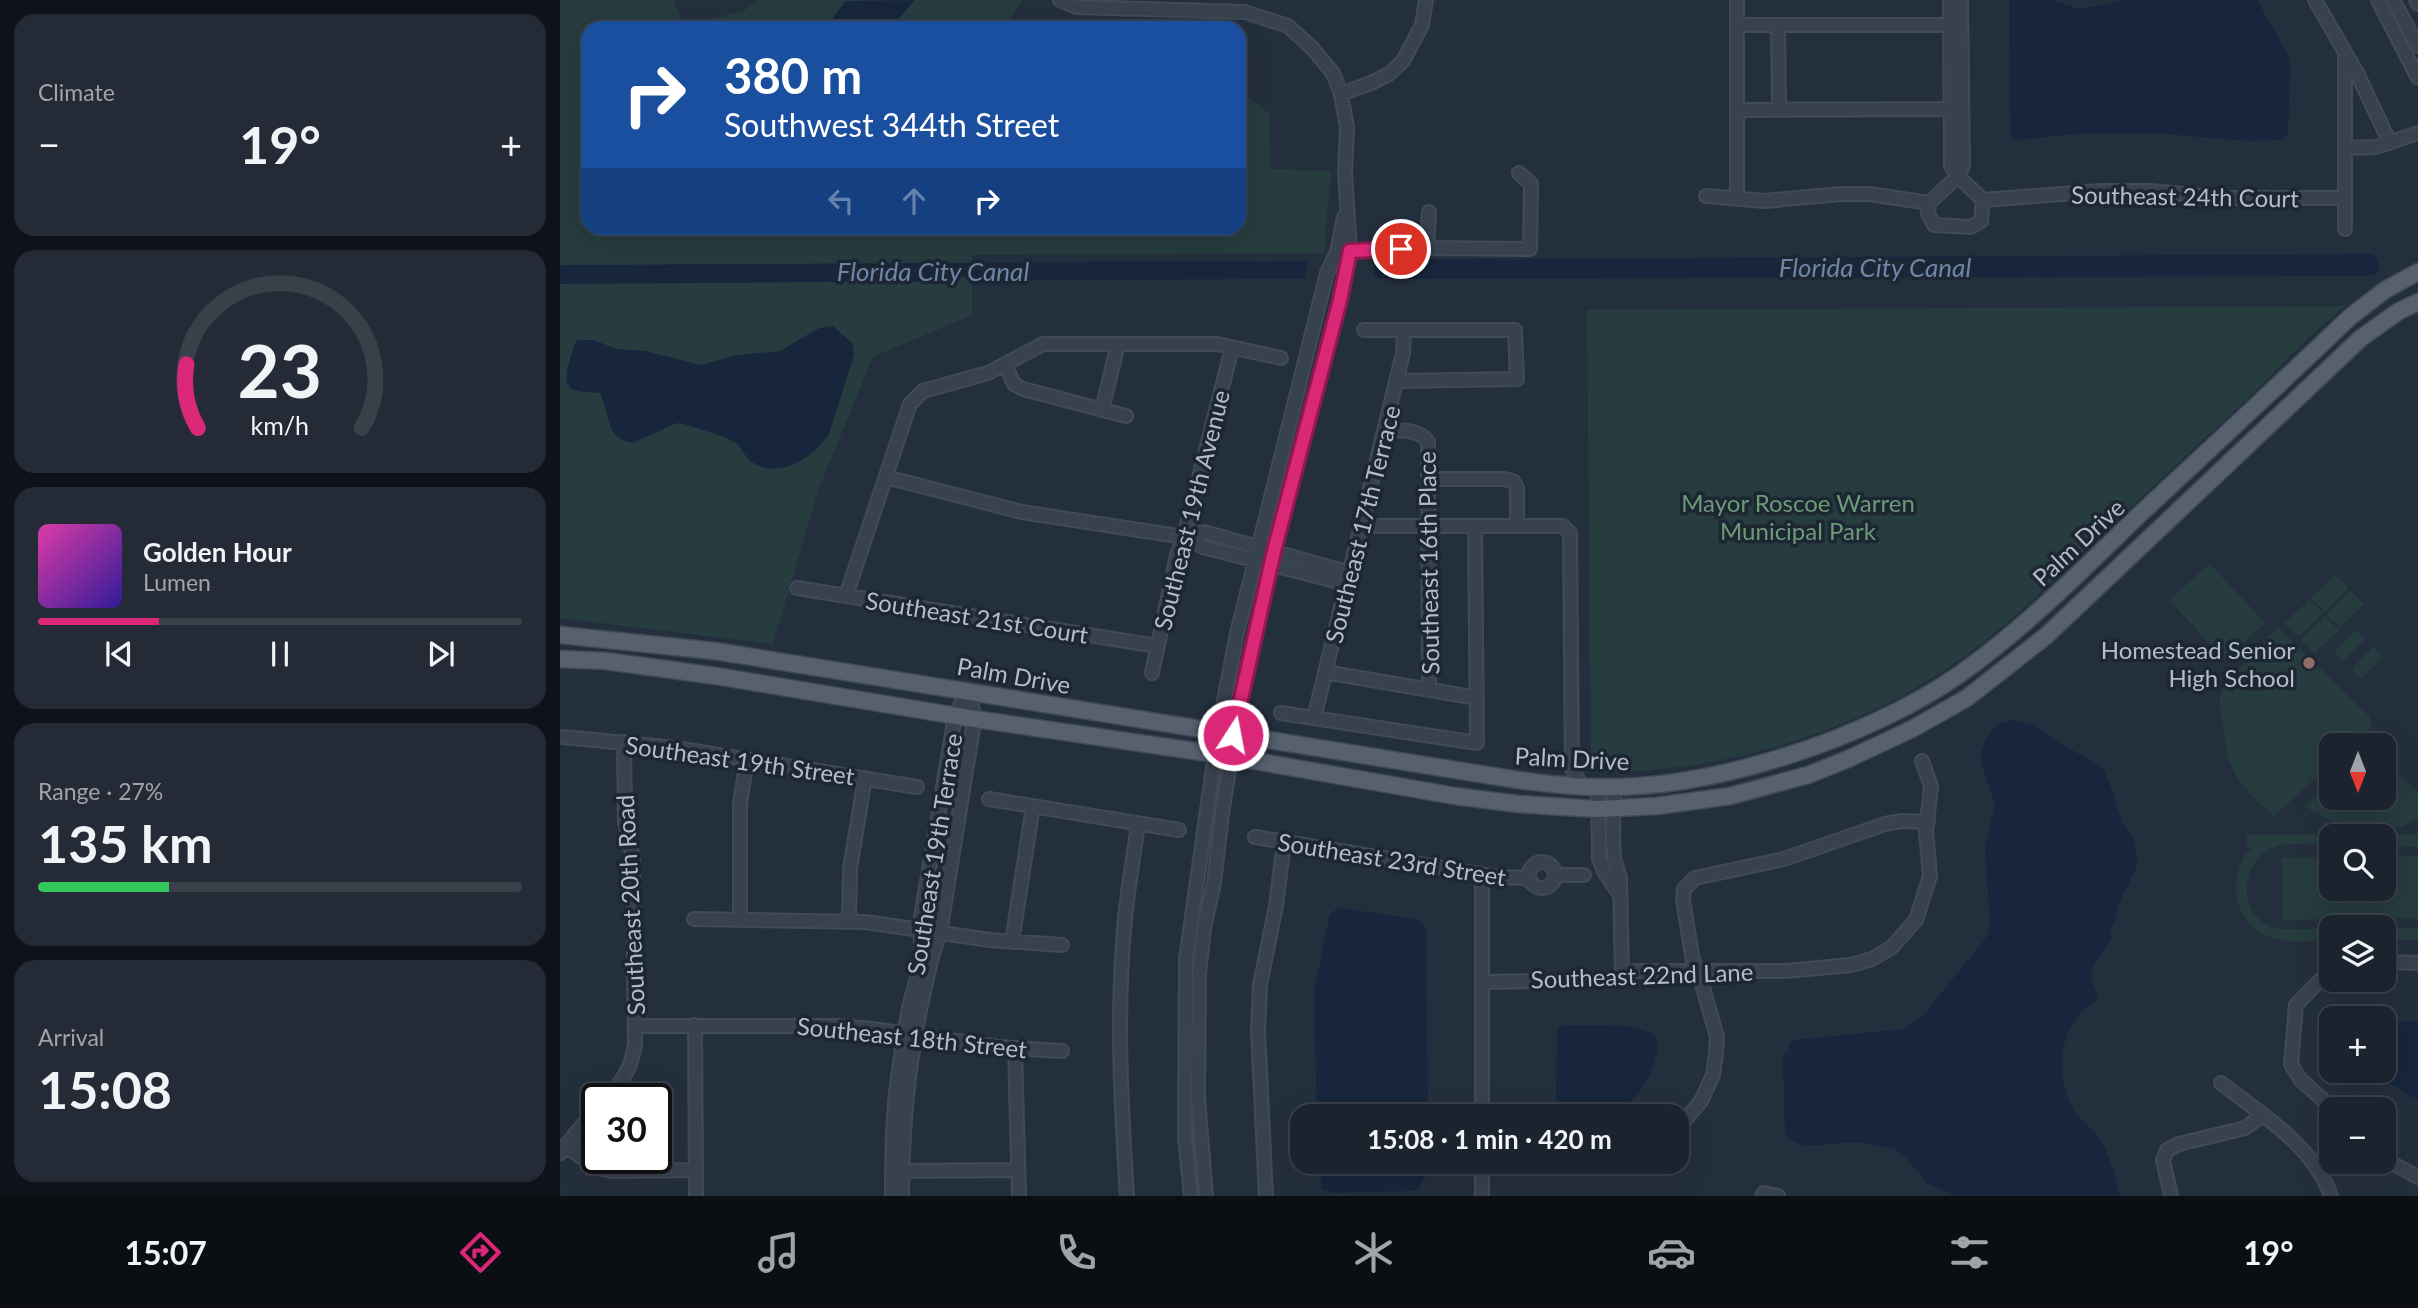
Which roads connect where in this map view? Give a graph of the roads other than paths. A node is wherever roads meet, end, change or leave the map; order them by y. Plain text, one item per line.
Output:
1 (1060, 0) edge
2 (1426, 0) edge
3 (1737, 0) edge
4 (1950, 0) edge
5 (1961, 0) edge
6 (2315, 0) edge
7 (2378, 0) edge
8 (2393, 0) edge
9 (1114, 4) edge
10 (1737, 25) junction
11 (1778, 25) junction
12 (1956, 25) junction
13 (2418, 46) edge
14 (2345, 52) junction
15 (2418, 78) edge
16 (1341, 94) junction
17 (1737, 110) junction
18 (1779, 110) junction
19 (1956, 110) junction
20 (2418, 134) edge
21 (2390, 143) junction
22 (2345, 148) junction
23 (1519, 173) dead end
24 (1958, 176) junction
25 (1706, 196) dead end
26 (1737, 198) junction
27 (2346, 198) junction
28 (1983, 200) junction
29 (1929, 203) junction
30 (1429, 212) dead end
31 (2346, 229) dead end
32 (1427, 248) junction
33 (1343, 252) junction
34 (2418, 272) edge
35 (2389, 288) junction
36 (2418, 302) edge
37 (2402, 309) junction
38 (1364, 330) dead end
39 (1404, 330) junction
40 (1118, 344) junction
41 (1232, 348) junction
42 (1281, 358) dead end
43 (1005, 364) junction
44 (1397, 381) junction
45 (1102, 410) junction
46 (1126, 416) dead end
47 (1385, 430) junction
48 (886, 477) junction
49 (1428, 479) junction
50 (1361, 526) junction
51 (1428, 526) junction
52 (1475, 526) junction
53 (1517, 526) junction
54 (1184, 537) junction
55 (1259, 547) junction
56 (1274, 551) junction
57 (1255, 561) junction
58 (1271, 564) junction
59 (1349, 579) junction
60 (797, 588) dead end
61 (846, 596) junction
62 (560, 635) edge
63 (1157, 646) junction
64 (560, 659) edge
65 (1325, 672) junction
66 (1152, 673) dead end
67 (968, 690) junction
68 (1429, 690) junction
69 (1477, 698) junction
70 (1281, 713) dead end
71 (956, 716) junction
72 (1314, 718) junction
73 (975, 719) junction
74 (1226, 733) junction
75 (563, 737) dead end
76 (624, 742) junction
77 (1223, 756) junction
78 (747, 759) junction
79 (1922, 761) dead end
80 (1572, 769) junction
81 (865, 778) junction
82 (1562, 784) junction
83 (917, 787) dead end
84 (1598, 787) junction
85 (989, 799) dead end
86 (1033, 806) junction
87 (1606, 809) junction
88 (1928, 821) junction
89 (1139, 824) junction
90 (1179, 830) dead end
91 (1255, 837) dead end
92 (1284, 842) junction
93 (1482, 875) junction
94 (1555, 875) junction
95 (1584, 875) dead end
96 (1529, 878) junction
97 (924, 901) junction
98 (944, 905) junction
99 (694, 919) dead end
100 (740, 919) junction
101 (849, 921) junction
102 (919, 929) junction
103 (940, 933) junction
104 (1012, 942) junction
105 (1062, 945) dead end
106 (2396, 962) edge
107 (2418, 963) edge
108 (1698, 970) junction
109 (1622, 975) junction
110 (2319, 981) edge
111 (1482, 982) junction
112 (695, 1025) junction
113 (636, 1026) junction
114 (910, 1034) junction
115 (1015, 1048) junction
116 (1062, 1051) dead end
117 (620, 1083) edge
118 (2221, 1083) dead end
119 (2320, 1097) edge
120 (1482, 1104) edge
121 (1689, 1115) edge
122 (2263, 1115) junction
123 (581, 1127) edge
124 (563, 1150) edge
125 (2396, 1165) edge
126 (696, 1170) junction
127 (1018, 1170) junction
128 (897, 1171) junction
129 (1482, 1174) edge
130 (2418, 1177) edge
131 (696, 1196) edge
132 (892, 1196) edge
133 (902, 1196) edge
134 (1019, 1196) edge
135 (1128, 1196) edge
136 (1191, 1196) edge
137 (1206, 1196) edge
138 (1266, 1196) edge
139 (1482, 1196) edge
140 (1762, 1196) edge
141 (1777, 1196) edge
142 (2171, 1196) edge
143 (2331, 1196) edge

1 - 9 street
2 - 16 street
3 - 10 street
4 - 12 street
5 - 12 street
6 - 14 street
7 - 15 street
8 - 13 street
9 - 16 street
10 - 11 street
10 - 17 street
11 - 12 street
11 - 18 street
12 - 19 street
14 - 21 street
14 - 22 street
16 - 33 street
17 - 18 street
17 - 26 street
18 - 19 street
19 - 24 street
20 - 21 street
21 - 22 street
22 - 27 street
23 - 32 street
24 - 28 street
24 - 29 street
25 - 26 street
26 - 29 street
27 - 28 street, Southeast 24th Court
27 - 31 street
28 - 29 street
30 - 32 street
32 - 33 street
33 - 55 street
33 - 56 street
34 - 35 main road, Palm Drive
35 - 37 main road
35 - 84 main road, Palm Drive
36 - 37 main road, Palm Drive
37 - 87 main road, Palm Drive
38 - 39 street
39 - 44 street, Southeast 17th Terrace
39 - 44 street
40 - 41 street
40 - 43 street
40 - 45 street
41 - 42 street
41 - 54 street, Southeast 19th Avenue
43 - 45 street
43 - 48 street
44 - 47 street, Southeast 17th Terrace
45 - 46 street
47 - 49 street, Southeast 16th Place
47 - 50 street, Southeast 17th Terrace
48 - 54 street
48 - 61 street
49 - 51 street, Southeast 16th Place
49 - 53 street
50 - 51 street
50 - 59 street, Southeast 17th Terrace
51 - 52 street
51 - 68 street, Southeast 16th Place
52 - 53 street
52 - 69 street
53 - 80 street
54 - 55 street
54 - 57 street
54 - 63 street, Southeast 19th Avenue
55 - 56 street
55 - 57 street
56 - 58 street
56 - 59 street
57 - 58 street
57 - 74 street
58 - 59 street
58 - 74 street
59 - 65 street, Southeast 17th Terrace
60 - 61 street, Southeast 21st Court
61 - 63 street, Southeast 21st Court
62 - 67 main road, Palm Drive
63 - 66 street, Southeast 19th Avenue
64 - 71 main road, Palm Drive
65 - 68 street
65 - 72 street, Southeast 17th Terrace
67 - 71 street, Southeast 19th Terrace
67 - 73 street, Southeast 19th Terrace
67 - 74 main road, Palm Drive
68 - 69 street
69 - 72 street
70 - 72 street
71 - 73 main road, Palm Drive
71 - 97 street, Southeast 19th Terrace
73 - 77 main road, Palm Drive
73 - 98 street, Southeast 19th Terrace
74 - 77 street
74 - 82 main road, Palm Drive
75 - 76 street, Southeast 19th Street
76 - 78 street, Southeast 19th Street
76 - 113 street, Southeast 20th Road
77 - 87 main road, Palm Drive
77 - 136 street
77 - 137 street
78 - 81 street, Southeast 19th Street
78 - 100 street
79 - 88 street, Southeast 22nd Lane
80 - 82 street
80 - 84 street
81 - 83 street, Southeast 19th Street
81 - 101 street
82 - 84 main road, Palm Drive
84 - 87 street
85 - 86 street
86 - 89 street
86 - 104 street
87 - 109 street
88 - 108 street, Southeast 22nd Lane
88 - 108 street
89 - 90 street
89 - 135 street
91 - 92 street, Southeast 23rd Street
92 - 93 street, Southeast 23rd Street
92 - 138 street
93 - 96 street, Southeast 23rd Street
93 - 111 street
94 - 95 street
94 - 96 street
94 - 96 street
97 - 98 street
97 - 102 street, Southeast 19th Terrace
98 - 103 street, Southeast 19th Terrace
99 - 100 street
100 - 101 street
101 - 102 street
102 - 103 street
102 - 114 street, Southeast 19th Terrace
103 - 104 street
103 - 114 street, Southeast 19th Terrace
104 - 105 street
106 - 107 street
108 - 109 street, Southeast 22nd Lane
108 - 121 street
109 - 111 street, Southeast 22nd Lane
110 - 119 street
111 - 120 street
112 - 113 street, Southeast 18th Street
112 - 114 street, Southeast 18th Street
112 - 126 street
113 - 117 street, Southeast 20th Road
114 - 115 street, Southeast 18th Street
114 - 128 street, Southeast 19th Terrace
115 - 116 street, Southeast 18th Street
115 - 127 street
118 - 122 street
122 - 142 street
122 - 143 street
123 - 124 street
124 - 126 street
125 - 130 street
126 - 131 street
127 - 128 street
127 - 134 street
128 - 132 street, Southeast 19th Terrace
128 - 133 street, Southeast 19th Terrace
129 - 139 street
140 - 141 street

